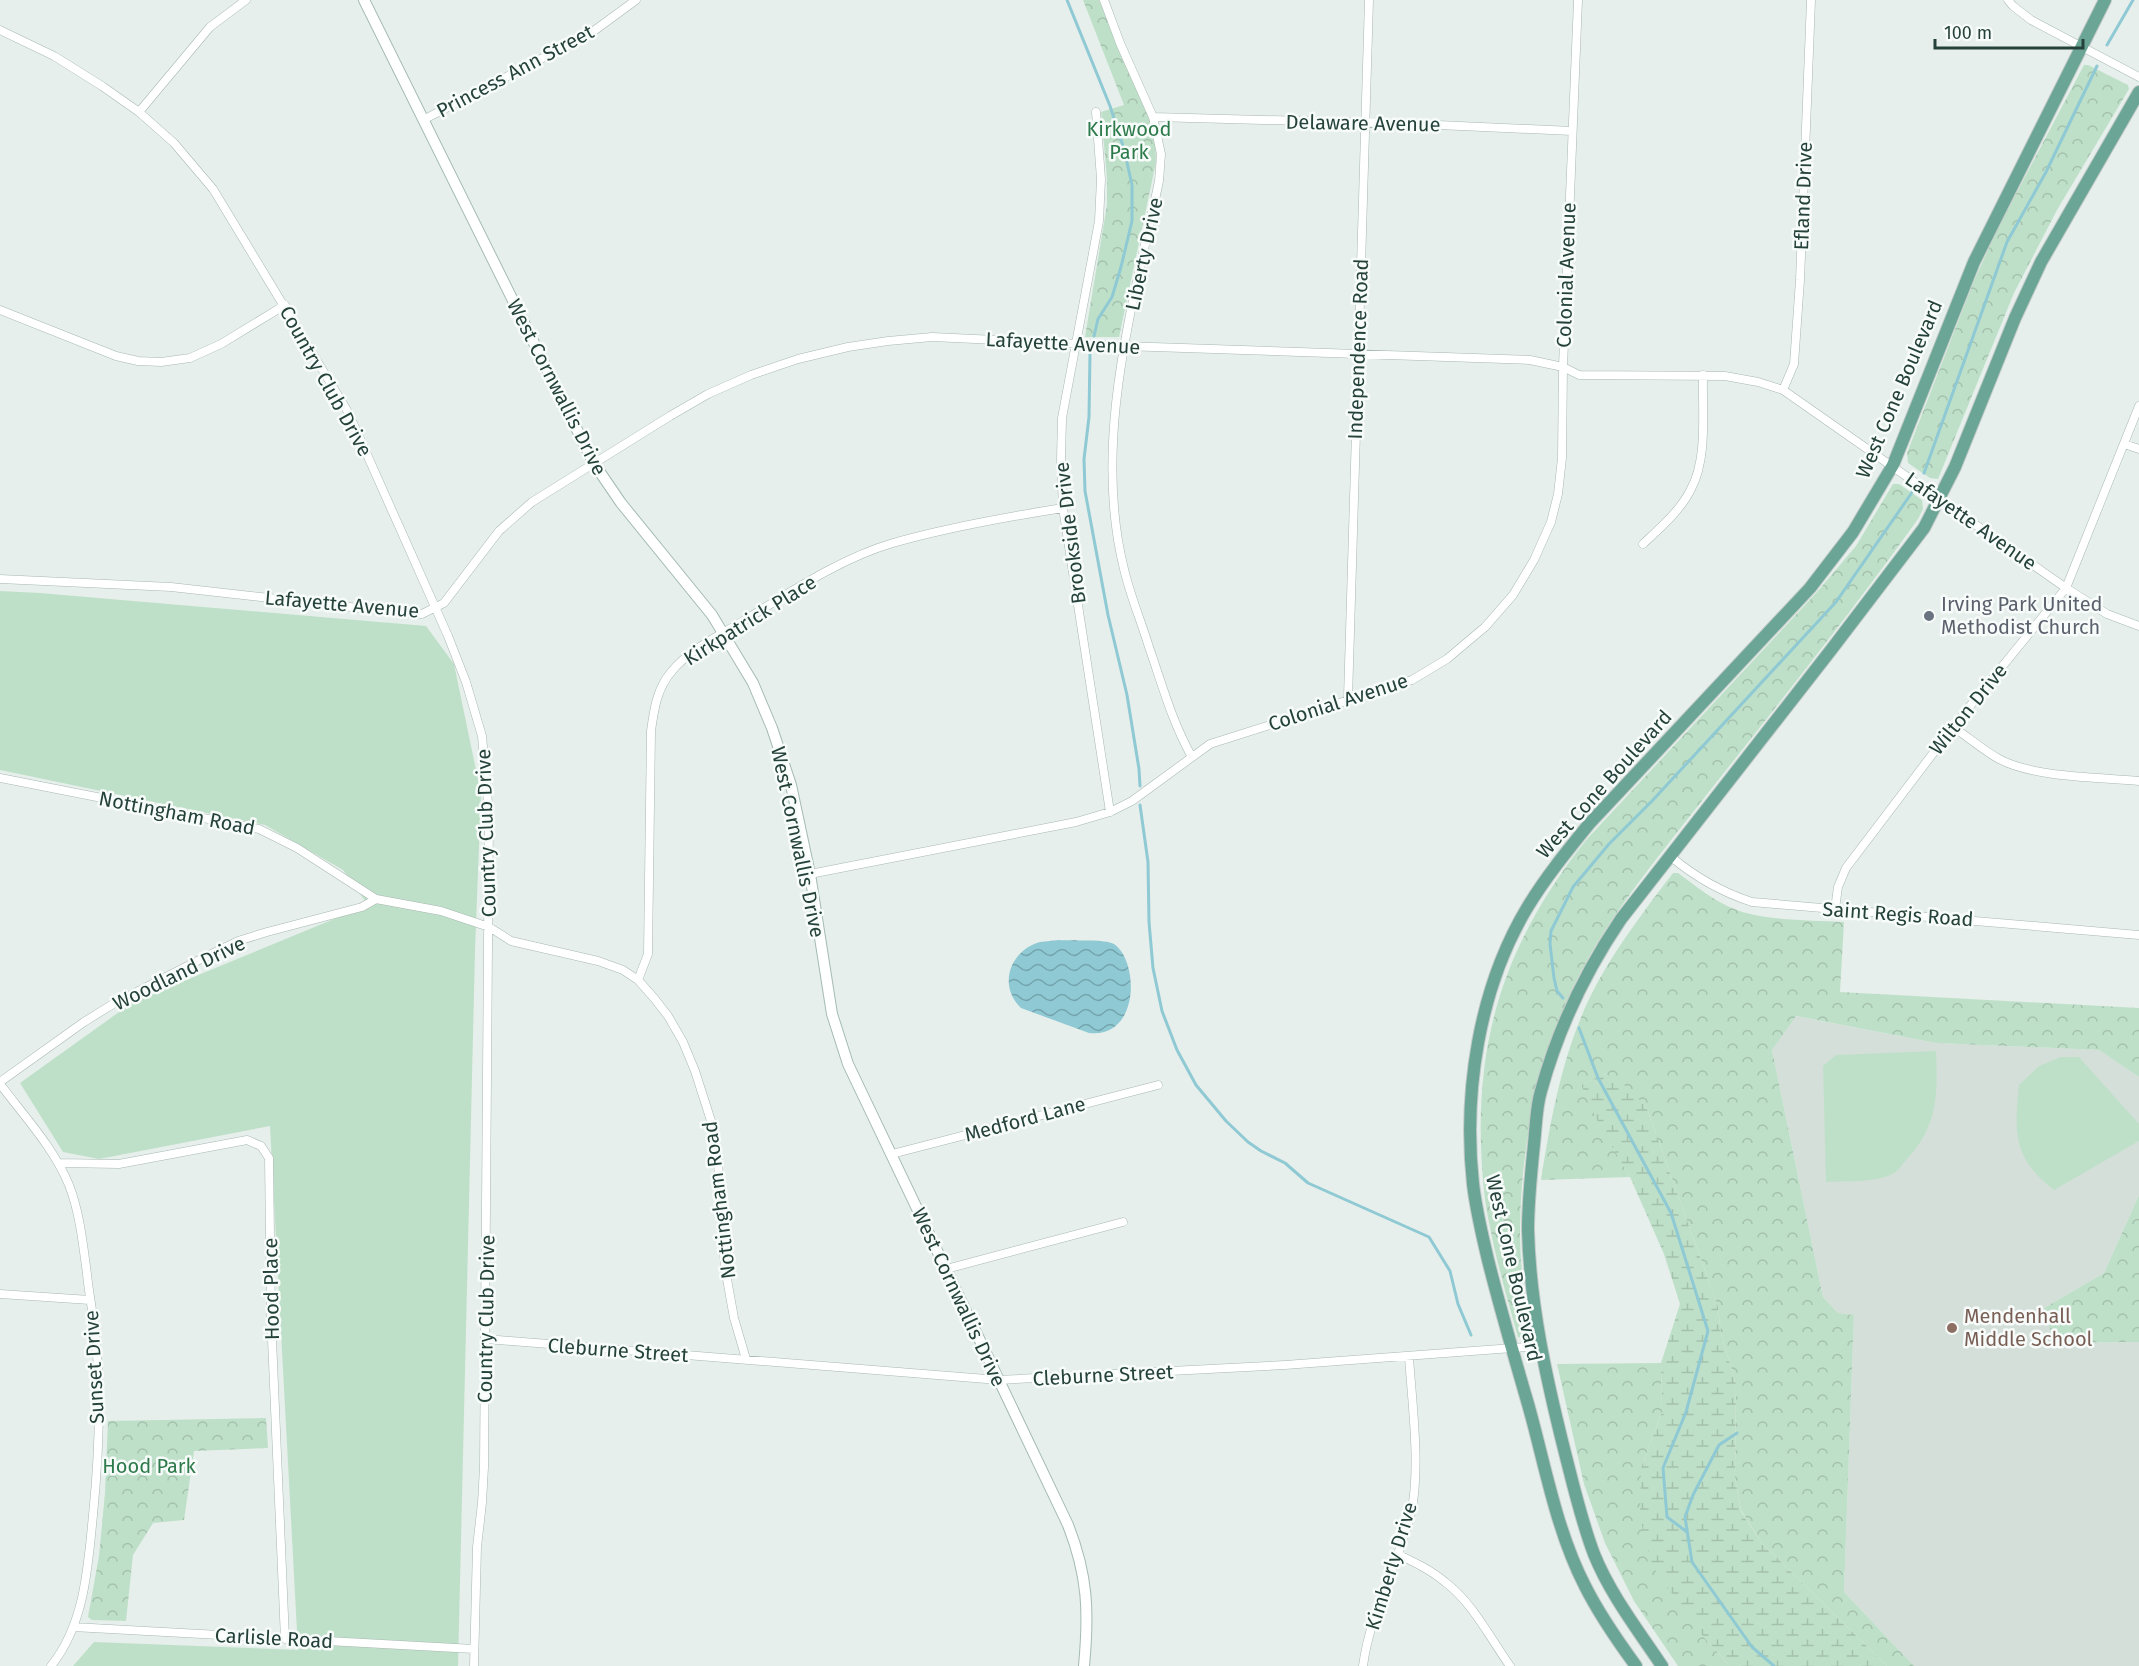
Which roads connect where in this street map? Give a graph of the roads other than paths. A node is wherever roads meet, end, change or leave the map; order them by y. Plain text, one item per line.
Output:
1 (246, 0) edge
2 (364, 0) edge
3 (636, 0) edge
4 (1104, 0) edge
5 (1369, 0) edge
6 (1578, 0) edge
7 (1811, 0) edge
8 (2008, 0) edge
9 (2105, 0) edge
10 (0, 30) edge
11 (2082, 47) junction
12 (2139, 77) edge
13 (2139, 92) edge
14 (139, 112) junction
15 (1096, 112) dead end
16 (1153, 117) junction
17 (423, 120) junction
18 (1364, 123) junction
19 (1572, 130) junction
20 (285, 305) junction
21 (0, 310) edge
22 (1076, 344) junction
23 (1124, 346) junction
24 (1358, 354) junction
25 (1563, 367) junction
26 (1703, 375) junction
27 (1783, 390) junction
28 (2139, 406) edge
29 (2124, 444) junction
30 (2139, 449) edge
31 (593, 462) junction
32 (1893, 465) junction
33 (1940, 499) junction
34 (1064, 508) junction
35 (1643, 544) dead end
36 (0, 579) edge
37 (2066, 588) junction
38 (435, 608) junction
39 (2139, 626) edge
40 (723, 633) junction
41 (1348, 698) junction
42 (1953, 727) junction
43 (1192, 757) junction
44 (0, 778) edge
45 (2139, 781) edge
46 (1110, 812) junction
47 (1670, 856) junction
48 (810, 874) junction
49 (376, 899) junction
50 (1835, 909) junction
51 (489, 927) junction
52 (2139, 935) edge
53 (638, 980) junction
54 (0, 1083) edge
55 (1158, 1084) dead end
56 (892, 1154) junction
57 (59, 1162) junction
58 (1123, 1222) dead end
59 (946, 1269) junction
60 (0, 1294) edge
61 (90, 1300) junction
62 (486, 1339) junction
63 (1540, 1346) junction
64 (1511, 1348) junction
65 (1409, 1357) junction
66 (747, 1359) junction
67 (999, 1380) junction
68 (1397, 1554) junction
69 (73, 1627) junction
70 (285, 1639) junction
71 (474, 1649) junction
72 (51, 1666) edge
73 (474, 1666) edge
74 (1084, 1666) edge
75 (1363, 1666) edge
76 (1510, 1666) edge
77 (1636, 1666) edge
78 (1662, 1666) edge

1 - 14 street
2 - 17 street, West Cornwallis Drive
3 - 17 street, Princess Ann Street
4 - 16 street, Liberty Drive
5 - 18 street, Independence Road
6 - 19 street, Colonial Avenue
7 - 27 street, Efland Drive
8 - 11 street
9 - 11 main road, West Cone Boulevard
10 - 14 street, Country Club Drive
11 - 12 street
11 - 32 main road, West Cone Boulevard
13 - 33 main road, West Cone Boulevard
14 - 20 street, Country Club Drive
15 - 22 street, Brookside Drive
16 - 18 street, Delaware Avenue
16 - 23 street, Liberty Drive
17 - 31 street, West Cornwallis Drive
18 - 19 street, Delaware Avenue
18 - 24 street, Independence Road
19 - 25 street, Colonial Avenue
20 - 21 street
20 - 38 street, Country Club Drive
22 - 23 street, Lafayette Avenue
22 - 31 street, Lafayette Avenue
22 - 34 street, Brookside Drive
23 - 24 street, Lafayette Avenue
23 - 43 street, Liberty Drive
24 - 25 street, Lafayette Avenue
24 - 41 street, Independence Road
25 - 26 street, Lafayette Avenue
25 - 41 street, Colonial Avenue
26 - 27 street, Lafayette Avenue
26 - 35 street
27 - 32 street, Lafayette Avenue
28 - 29 street, Wilton Drive
29 - 30 street
29 - 37 street, Wilton Drive
31 - 38 street, Lafayette Avenue
31 - 40 street, West Cornwallis Drive
32 - 33 street, Lafayette Avenue
32 - 64 main road, West Cone Boulevard
33 - 37 street, Lafayette Avenue
33 - 47 main road, West Cone Boulevard
34 - 40 street, Kirkpatrick Place
34 - 46 street, Brookside Drive
36 - 38 street, Lafayette Avenue
37 - 39 street, Lafayette Avenue
37 - 42 street, Wilton Drive
38 - 51 street, Country Club Drive
40 - 48 street, West Cornwallis Drive
40 - 53 street, Kirkpatrick Place
41 - 43 street, Colonial Avenue
42 - 45 street
42 - 50 street, Wilton Drive
43 - 46 street, Colonial Avenue
44 - 49 street, Nottingham Road
46 - 48 street, Colonial Avenue
47 - 50 street, Saint Regis Road
47 - 63 main road, West Cone Boulevard
48 - 56 street, West Cornwallis Drive
49 - 51 street, Nottingham Road
49 - 54 street, Woodland Drive
50 - 52 street, Saint Regis Road
51 - 53 street, Nottingham Road
51 - 62 street, Country Club Drive
53 - 66 street, Nottingham Road
54 - 57 street, Sunset Drive
55 - 56 street, Medford Lane
56 - 59 street, West Cornwallis Drive
57 - 61 street, Sunset Drive
57 - 70 street, Hood Place
58 - 59 street
59 - 67 street, West Cornwallis Drive
60 - 61 street
61 - 69 street, Sunset Drive
62 - 66 street, Cleburne Street
62 - 71 street, Country Club Drive
63 - 64 street, Cleburne Street
63 - 78 main road, West Cone Boulevard
64 - 65 street, Cleburne Street
64 - 77 main road, West Cone Boulevard
65 - 67 street, Cleburne Street
65 - 68 street, Kimberly Drive
66 - 67 street, Cleburne Street
67 - 74 street, West Cornwallis Drive
68 - 75 street, Kimberly Drive
68 - 76 street
69 - 70 street, Carlisle Road
69 - 72 street, Sunset Drive
70 - 71 street, Carlisle Road
71 - 73 street, Country Club Drive

